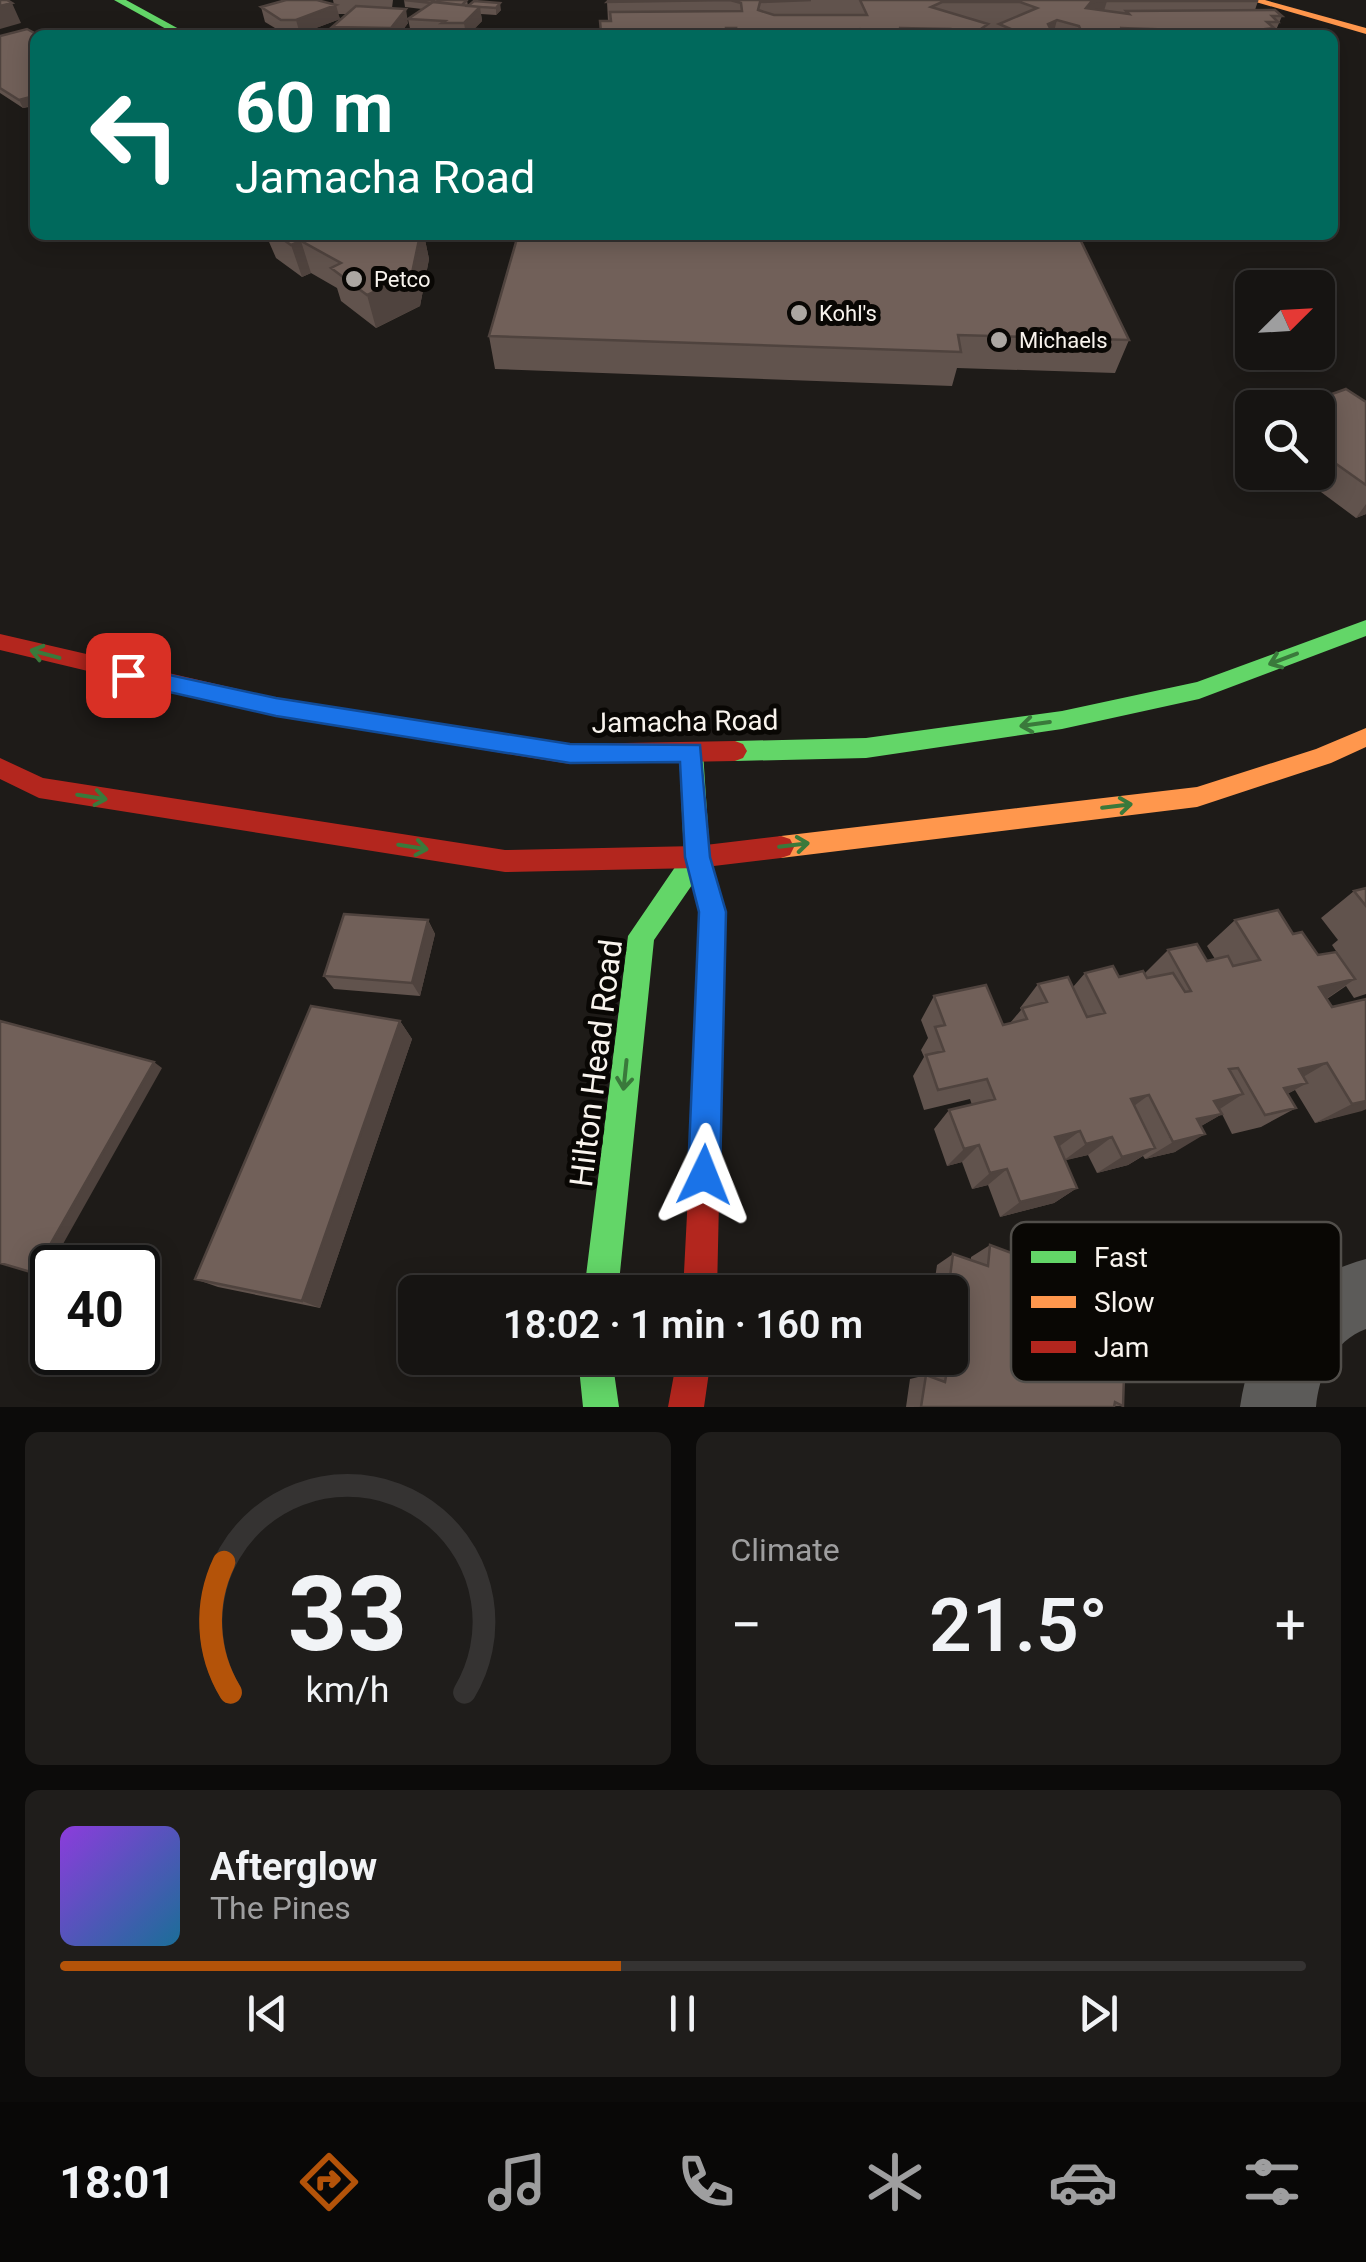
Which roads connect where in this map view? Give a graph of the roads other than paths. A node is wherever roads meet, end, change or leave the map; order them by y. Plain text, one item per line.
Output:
1 (119, 0) edge
2 (1254, 0) edge
3 (176, 30) edge
4 (1329, 30) edge
5 (1338, 33) edge
6 (1362, 43) edge
7 (1366, 628) edge
8 (0, 642) edge
9 (1366, 736) edge
10 (691, 752) junction
11 (0, 768) edge
12 (698, 857) junction
13 (603, 1275) edge
14 (701, 1275) edge
15 (1366, 1294) edge
16 (1341, 1306) edge
17 (597, 1375) edge
18 (691, 1375) edge
19 (1279, 1382) edge
20 (600, 1407) edge
21 (686, 1407) edge
22 (1278, 1407) edge

1 - 3 main road
2 - 4 main road
5 - 6 main road
7 -> 10 main road, Jamacha Road
10 -> 8 main road, Jamacha Road
12 -> 9 main road
10 - 12 main road
11 -> 12 main road
12 -> 13 main road, Hilton Head Road
12 - 14 main road
15 - 16 street
17 - 20 main road
18 - 21 main road
19 - 22 street

